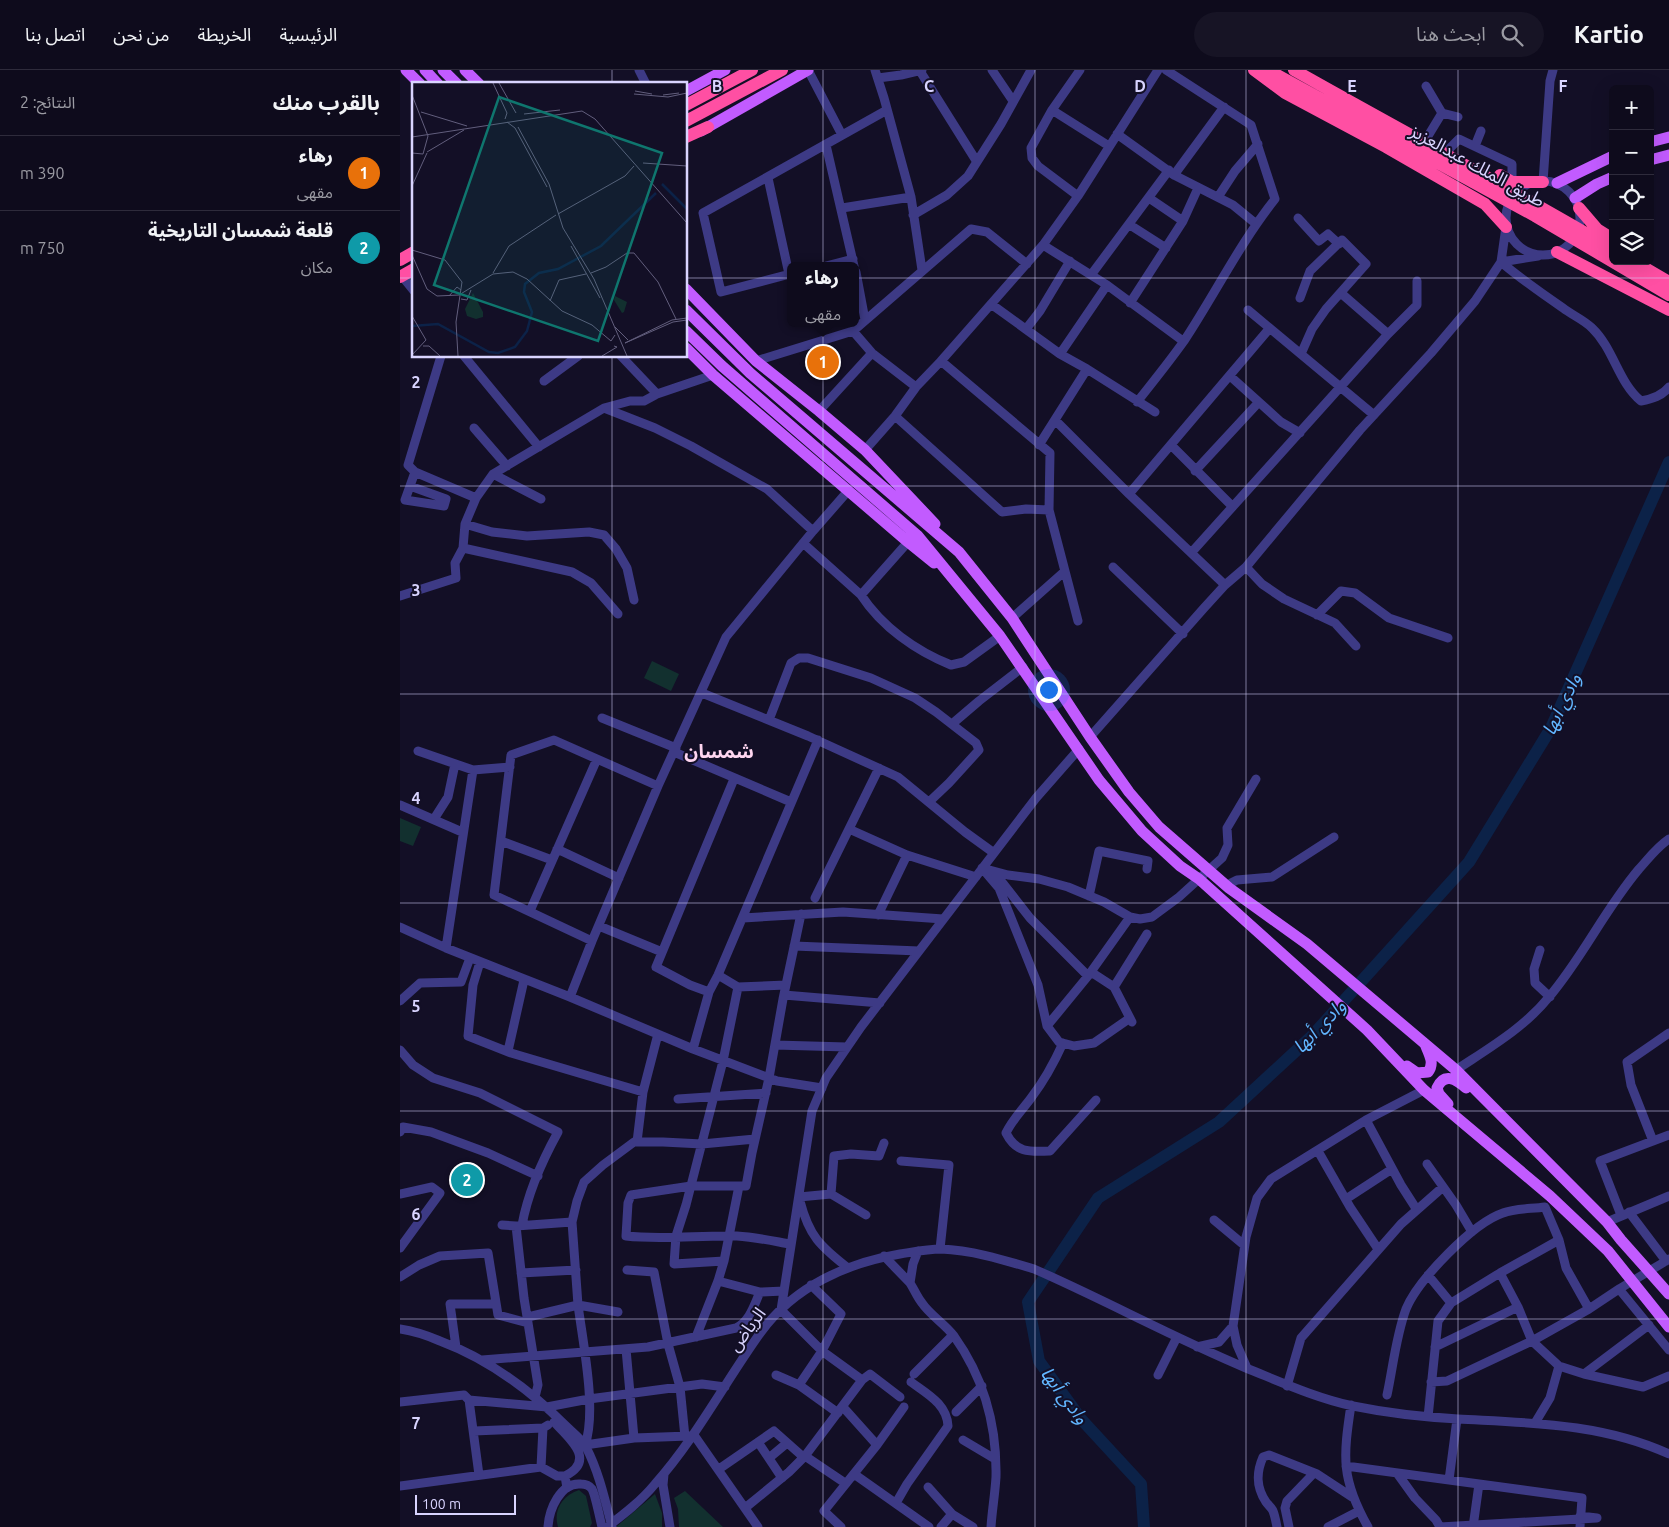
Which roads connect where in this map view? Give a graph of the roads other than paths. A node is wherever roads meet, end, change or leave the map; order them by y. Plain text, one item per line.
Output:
1 (406, 70) edge
2 (425, 70) edge
3 (443, 70) edge
4 (466, 70) edge
5 (639, 70) edge
6 (725, 70) edge
7 (752, 70) edge
8 (782, 70) edge
9 (808, 70) edge
10 (921, 70) edge
11 (992, 70) edge
12 (1031, 70) edge
13 (1080, 70) edge
14 (1158, 70) edge
15 (1166, 70) edge
16 (1254, 70) edge
17 (1268, 70) edge
18 (1294, 70) edge
19 (1309, 70) edge
20 (1553, 70) edge
21 (877, 74) edge
22 (418, 82) edge
23 (436, 82) edge
24 (455, 82) edge
25 (477, 82) edge
26 (645, 82) edge
27 (1426, 86) dead end
28 (688, 90) edge
29 (1013, 101) junction
30 (688, 103) edge
31 (1224, 107) junction
32 (886, 110) junction
33 (1052, 110) junction
34 (1442, 113) junction
35 (1458, 117) dead end
36 (688, 120) edge
37 (708, 127) joint
38 (1481, 131) dead end
39 (1394, 133) junction
40 (1117, 134) junction
41 (842, 135) junction
42 (1428, 136) junction
43 (688, 137) edge
44 (1669, 137) edge
45 (1654, 141) edge
46 (1258, 144) junction
47 (826, 145) junction
48 (1109, 146) junction
49 (1475, 146) junction
50 (1450, 148) junction
51 (1669, 155) edge
52 (1609, 158) edge
53 (1654, 159) edge
54 (977, 162) junction
55 (1172, 172) junction
56 (768, 178) junction
57 (1609, 179) edge
58 (1512, 182) junction
59 (1543, 182) junction
60 (1558, 183) junction
61 (1198, 188) junction
62 (1078, 196) junction
63 (911, 197) junction
64 (1218, 197) junction
65 (1148, 198) junction
66 (1578, 203) junction
67 (842, 208) junction
68 (913, 215) junction
69 (1298, 218) dead end
70 (1183, 221) junction
71 (1255, 223) junction
72 (1130, 225) junction
73 (1506, 227) junction
74 (1609, 236) edge
75 (1339, 244) junction
76 (1043, 245) junction
77 (1609, 247) edge
78 (1166, 248) junction
79 (412, 253) edge
80 (1552, 254) junction
81 (400, 260) edge
82 (1070, 261) junction
83 (787, 262) edge
84 (854, 262) edge
85 (1501, 262) junction
86 (1027, 264) junction
87 (1640, 265) edge
88 (1654, 265) edge
89 (922, 270) junction
90 (1669, 274) edge
91 (787, 275) edge
92 (1092, 275) junction
93 (401, 276) edge
94 (1417, 281) dead end
95 (1669, 282) edge
96 (1107, 284) junction
97 (859, 288) edge
98 (412, 289) edge
99 (688, 291) edge
100 (1342, 294) junction
101 (1669, 295) edge
102 (1300, 298) dead end
103 (1130, 303) junction
104 (991, 304) junction
105 (1248, 310) dead end
106 (1669, 310) edge
107 (688, 312) edge
108 (865, 320) junction
109 (859, 326) edge
110 (857, 327) edge
111 (1026, 329) junction
112 (1269, 329) junction
113 (853, 331) junction
114 (688, 333) edge
115 (1388, 334) junction
116 (1183, 341) junction
117 (688, 350) edge
118 (872, 352) junction
119 (1060, 354) junction
120 (1301, 354) junction
121 (440, 358) edge
122 (466, 358) edge
123 (575, 358) edge
124 (623, 358) edge
125 (756, 361) junction
126 (941, 361) junction
127 (1087, 369) junction
128 (713, 375) junction
129 (1230, 376) junction
130 (544, 381) dead end
131 (1669, 386) edge
132 (916, 387) junction
133 (1342, 387) junction
134 (657, 394) junction
135 (1138, 402) junction
136 (1258, 403) junction
137 (788, 405) junction
138 (604, 408) junction
139 (819, 411) junction
140 (1155, 412) dead end
141 (776, 413) junction
142 (1374, 415) junction
143 (895, 416) junction
144 (1055, 420) junction
145 (474, 428) dead end
146 (1300, 433) junction
147 (1039, 445) junction
148 (1171, 445) junction
149 (538, 448) junction
150 (865, 450) junction
151 (507, 466) junction
152 (824, 470) junction
153 (1195, 471) junction
154 (415, 472) junction
155 (493, 474) junction
156 (410, 486) dead end
157 (848, 492) junction
158 (1129, 494) junction
159 (476, 498) junction
160 (541, 499) dead end
161 (1232, 506) junction
162 (1049, 510) junction
163 (465, 524) junction
164 (813, 531) junction
165 (908, 542) junction
166 (803, 543) junction
167 (463, 548) junction
168 (959, 552) junction
169 (1191, 553) junction
170 (1246, 566) junction
171 (1113, 567) dead end
172 (1065, 571) junction
173 (951, 575) junction
174 (1225, 585) junction
175 (400, 595) edge
176 (861, 595) junction
177 (634, 600) dead end
178 (618, 614) dead end
179 (1317, 615) junction
180 (1012, 618) junction
181 (1078, 620) dead end
182 (1183, 634) junction
183 (1000, 636) junction
184 (1448, 638) dead end
185 (1356, 646) dead end
186 (1023, 667) junction
187 (702, 693) junction
188 (602, 718) dead end
189 (769, 720) junction
190 (952, 724) junction
191 (1090, 737) junction
192 (818, 740) junction
193 (1079, 749) junction
194 (675, 750) junction
195 (418, 751) dead end
196 (597, 759) junction
197 (455, 764) junction
198 (510, 767) junction
199 (879, 768) junction
200 (473, 770) junction
201 (734, 779) junction
202 (1256, 779) dead end
203 (658, 786) junction
204 (791, 802) junction
205 (929, 802) junction
206 (400, 805) edge
207 (434, 819) junction
208 (849, 829) junction
209 (462, 832) junction
210 (1334, 837) dead end
211 (1669, 839) edge
212 (501, 841) junction
213 (557, 849) junction
214 (994, 853) junction
215 (907, 855) junction
216 (552, 860) junction
217 (982, 868) junction
218 (1147, 869) dead end
219 (1208, 870) junction
220 (993, 871) junction
221 (976, 877) junction
222 (619, 878) junction
223 (1199, 880) junction
224 (1229, 888) junction
225 (1089, 896) junction
226 (815, 898) dead end
227 (530, 911) junction
228 (801, 914) junction
229 (878, 915) junction
230 (1130, 917) junction
231 (743, 918) junction
232 (944, 918) junction
233 (599, 926) junction
234 (400, 927) edge
235 (1148, 934) dead end
236 (592, 941) junction
237 (794, 946) junction
238 (446, 948) junction
239 (1540, 950) dead end
240 (919, 951) junction
241 (662, 952) junction
242 (470, 958) junction
243 (480, 962) junction
244 (1089, 974) junction
245 (718, 975) junction
246 (524, 980) junction
247 (786, 985) junction
248 (738, 987) junction
249 (1114, 988) junction
250 (709, 992) junction
251 (784, 995) junction
252 (570, 997) junction
253 (1550, 997) junction
254 (400, 1001) edge
255 (880, 1003) junction
256 (1047, 1026) junction
257 (1669, 1033) edge
258 (658, 1034) junction
259 (1062, 1043) junction
260 (1425, 1043) junction
261 (775, 1045) junction
262 (847, 1047) junction
263 (693, 1049) junction
264 (400, 1050) edge
265 (1386, 1050) junction
266 (508, 1051) junction
267 (723, 1061) junction
268 (1456, 1070) junction
269 (770, 1078) junction
270 (822, 1088) junction
271 (1424, 1090) junction
272 (643, 1092) junction
273 (766, 1093) junction
274 (714, 1096) junction
275 (678, 1099) dead end
276 (1096, 1100) dead end
277 (1494, 1107) junction
278 (1366, 1120) junction
279 (1462, 1121) junction
280 (400, 1132) edge
281 (1669, 1135) edge
282 (755, 1139) junction
283 (1653, 1141) junction
284 (637, 1142) junction
285 (884, 1143) dead end
286 (702, 1144) junction
287 (1318, 1151) junction
288 (901, 1161) dead end
289 (1427, 1164) dead end
290 (1392, 1169) junction
291 (538, 1176) junction
292 (691, 1186) junction
293 (739, 1186) junction
294 (1443, 1187) junction
295 (400, 1194) edge
296 (830, 1194) junction
297 (1669, 1196) edge
298 (799, 1197) junction
299 (1346, 1199) junction
300 (1417, 1210) junction
301 (1625, 1214) junction
302 (866, 1215) dead end
303 (1214, 1220) dead end
304 (572, 1222) junction
305 (1607, 1222) junction
306 (502, 1225) dead end
307 (520, 1225) junction
308 (1472, 1232) junction
309 (676, 1236) junction
310 (728, 1236) junction
311 (1559, 1240) junction
312 (790, 1244) junction
313 (1244, 1245) junction
314 (400, 1248) edge
315 (940, 1249) junction
316 (1378, 1249) junction
317 (918, 1251) junction
318 (884, 1256) junction
319 (1667, 1260) edge
320 (724, 1261) junction
321 (848, 1268) junction
322 (576, 1270) junction
323 (627, 1270) dead end
324 (522, 1273) junction
325 (1500, 1273) junction
326 (1428, 1275) junction
327 (400, 1277) edge
328 (718, 1281) junction
329 (910, 1283) junction
330 (811, 1286) junction
331 (1619, 1289) junction
332 (784, 1291) junction
333 (760, 1292) junction
334 (1669, 1294) edge
335 (1451, 1303) junction
336 (496, 1304) junction
337 (578, 1305) junction
338 (1518, 1307) junction
339 (1589, 1309) junction
340 (781, 1310) junction
341 (618, 1312) dead end
342 (528, 1320) junction
343 (1234, 1326) junction
344 (1650, 1326) junction
345 (1669, 1327) edge
346 (400, 1329) edge
347 (953, 1335) junction
348 (696, 1337) junction
349 (1177, 1337) junction
350 (1532, 1341) junction
351 (668, 1344) junction
352 (1435, 1346) junction
353 (456, 1347) junction
354 (1197, 1347) junction
355 (626, 1350) junction
356 (1669, 1350) edge
357 (584, 1351) junction
358 (822, 1351) junction
359 (534, 1356) junction
360 (482, 1360) junction
361 (1559, 1366) junction
362 (1247, 1368) junction
363 (1584, 1374) junction
364 (776, 1375) dead end
365 (1158, 1375) dead end
366 (1669, 1376) edge
367 (862, 1380) junction
368 (1431, 1382) junction
369 (799, 1385) junction
370 (982, 1386) junction
371 (1286, 1386) junction
372 (680, 1387) junction
373 (725, 1387) junction
374 (629, 1394) junction
375 (1387, 1396) dead end
376 (900, 1397) dead end
377 (535, 1398) junction
378 (589, 1399) junction
379 (470, 1400) junction
380 (400, 1402) edge
381 (1351, 1405) junction
382 (547, 1407) junction
383 (904, 1407) dead end
384 (841, 1410) junction
385 (956, 1412) dead end
386 (1428, 1417) junction
387 (554, 1419) junction
388 (1457, 1419) junction
389 (1535, 1423) junction
390 (543, 1428) junction
391 (474, 1430) junction
392 (690, 1436) junction
393 (634, 1438) junction
394 (963, 1440) dead end
395 (758, 1442) junction
396 (787, 1443) junction
397 (585, 1445) junction
398 (877, 1445) junction
399 (1669, 1454) edge
400 (805, 1456) junction
401 (769, 1458) junction
402 (995, 1459) junction
403 (1346, 1466) junction
404 (541, 1467) junction
405 (719, 1469) junction
406 (1314, 1473) junction
407 (1397, 1473) junction
408 (664, 1474) junction
409 (854, 1474) junction
410 (479, 1476) junction
411 (565, 1476) junction
412 (782, 1478) junction
413 (1449, 1480) junction
414 (845, 1483) junction
415 (1479, 1484) junction
416 (400, 1486) edge
417 (928, 1487) dead end
418 (567, 1488) junction
419 (1352, 1497) junction
420 (896, 1503) junction
421 (745, 1508) junction
422 (1359, 1511) junction
423 (952, 1514) junction
424 (1580, 1516) junction
425 (548, 1527) edge
426 (602, 1527) edge
427 (607, 1527) edge
428 (612, 1527) edge
429 (670, 1527) edge
430 (758, 1527) edge
431 (841, 1527) edge
432 (929, 1527) edge
433 (941, 1527) edge
434 (973, 1527) edge
435 (990, 1527) edge
436 (1277, 1527) edge
437 (1289, 1527) edge
438 (1328, 1527) edge
439 (1368, 1527) edge
440 (1473, 1527) edge
441 (1580, 1527) edge

1 - 22 main road
2 - 23 main road
3 - 24 main road
4 - 25 main road
5 - 26 street
6 - 28 main road
7 - 30 highway
8 - 36 highway
9 - 37 main road
9 - 41 street
10 - 21 street
10 - 54 street
11 - 29 street
12 - 29 street
13 - 33 street
14 - 40 street
15 - 31 street
16 - 73 highway
17 - 39 highway, طريق الملك عبدالعزيز
18 - 39 highway, طريق الملك عبدالعزيز
19 - 42 highway
20 - 59 street
21 - 32 street
27 - 34 street
29 - 54 street
31 - 46 street
31 - 55 street
32 - 41 street
32 - 63 street
33 - 48 street
33 - 62 street
34 - 35 street
34 - 42 street
37 - 43 highway
38 - 49 street
39 - 77 highway, طريق الملك عبدالعزيز
39 - 101 highway, طريق الملك عبدالعزيز
40 - 48 street
40 - 55 street
41 - 47 street
42 - 50 highway
44 - 45 main road
46 - 64 street
46 - 71 street
47 - 56 street
47 - 67 street
48 - 62 street
49 - 50 street
49 - 58 street
50 - 58 highway
51 - 53 main road
52 - 60 main road
54 - 68 street
55 - 61 street
55 - 65 street
56 - 83 street
56 - 91 street
57 - 66 main road
58 - 59 highway
59 - 60 street
59 - 73 street
60 - 66 street
61 - 64 street
61 - 70 street
62 - 76 street
63 - 67 street
63 - 68 street
64 - 71 street
65 - 70 street
65 - 72 street
66 - 74 highway
66 - 80 street
67 - 84 street
68 - 89 street
69 - 75 street
70 - 78 street
71 - 116 street
72 - 78 street
72 - 92 street
73 - 80 street
73 - 85 street
75 - 100 street
75 - 102 street
76 - 82 street
76 - 86 street
78 - 103 street
79 - 81 highway
80 - 85 street
80 - 106 highway
82 - 92 street
82 - 111 street
85 - 131 street
85 - 142 street
86 - 89 street
86 - 104 street
87 - 95 highway
88 - 90 highway
89 - 108 street
92 - 96 street
93 - 98 street
94 - 115 street
96 - 103 street
96 - 119 street
97 - 108 street
99 - 125 main road
100 - 115 street
100 - 120 street
103 - 116 street
104 - 111 street
104 - 126 street
105 - 112 street
107 - 137 main road
108 - 109 street
110 - 113 street
111 - 119 street
112 - 120 street
112 - 129 street
113 - 118 street
113 - 125 street
114 - 141 main road
115 - 133 street
116 - 135 street
117 - 128 main road
118 - 132 street
118 - 139 street
119 - 127 street
120 - 133 street
121 - 154 street
122 - 149 street
123 - 130 street
124 - 134 street
125 - 139 main road
126 - 132 street
126 - 147 street
127 - 135 street
127 - 144 street
128 - 134 street
128 - 152 main road
129 - 136 street
129 - 148 street
132 - 143 street
133 - 142 street
133 - 146 street
134 - 138 street
135 - 140 street
136 - 146 street
136 - 153 street
137 - 150 main road
137 - 168 main road
138 - 149 street
138 - 164 street
139 - 150 main road
141 - 152 main road
141 - 173 main road
142 - 170 street
143 - 150 street
143 - 162 street
144 - 147 street
144 - 158 street
145 - 151 street
146 - 161 street
147 - 162 street
148 - 153 street
148 - 158 street
149 - 151 street
150 - 168 main road
151 - 155 street
152 - 157 main road
153 - 161 street
154 - 156 street
154 - 159 street
155 - 159 street
155 - 160 street
157 - 164 street
157 - 165 main road
158 - 169 street
159 - 163 street
161 - 169 street
162 - 172 street
163 - 167 street
163 - 177 street
164 - 166 street
165 - 173 main road
165 - 176 street
166 - 176 street
166 - 187 street
167 - 175 street
167 - 178 street
168 - 180 main road
169 - 174 street
170 - 174 street
170 - 179 street
171 - 182 street
172 - 180 street
172 - 181 street
173 - 183 main road
174 - 182 street
176 - 183 street
179 - 184 street
179 - 185 street
180 - 191 main road
182 - 191 street
183 - 186 main road
186 - 190 street
186 - 193 main road
187 - 189 street
187 - 194 street
188 - 194 street
189 - 190 street
189 - 192 street
190 - 205 street
191 - 219 main road
192 - 199 street
192 - 204 street
193 - 214 street
193 - 223 main road
194 - 201 street
194 - 203 street
195 - 197 street
196 - 198 street
196 - 203 street
196 - 213 street
197 - 200 street
197 - 207 street
198 - 200 street
198 - 212 street
199 - 205 street
199 - 208 street
200 - 209 street
201 - 204 street
201 - 241 street
202 - 219 street
203 - 222 street
204 - 231 street
205 - 214 street
206 - 207 street
207 - 209 street
208 - 215 street
208 - 226 street
209 - 238 street
210 - 224 street
211 - 253 street
212 - 216 street
212 - 227 street
213 - 216 street
213 - 222 street
214 - 217 street
215 - 221 street
215 - 229 street
216 - 227 street
217 - 220 street
217 - 221 street
217 - 256 street
218 - 225 street
219 - 223 street
219 - 224 main road
220 - 225 street
220 - 244 street
221 - 232 street
222 - 233 street
223 - 230 street
223 - 265 main road
224 - 260 main road
225 - 230 street
227 - 236 street
228 - 229 street
228 - 231 street
228 - 237 street
229 - 232 street
230 - 244 street
231 - 245 street
232 - 240 street
233 - 236 street
233 - 241 street
234 - 238 street
235 - 249 street
236 - 252 street
237 - 240 street
237 - 247 street
238 - 242 street
239 - 253 street
240 - 255 street
241 - 250 street
242 - 243 street
242 - 254 street
243 - 246 street
243 - 266 street
244 - 249 street
244 - 256 street
245 - 248 street
245 - 250 street
246 - 252 street
246 - 266 street
247 - 248 street
247 - 251 street
248 - 267 street
249 - 259 street
250 - 263 street
251 - 255 street
251 - 261 street
252 - 258 street
253 - 268 street
255 - 262 street
256 - 259 street
257 - 283 street
258 - 263 street
258 - 272 street
259 - 276 street
260 - 265 main road
260 - 268 main road
261 - 262 street
261 - 269 street
262 - 270 street
263 - 267 street
264 - 291 street
265 - 271 main road
266 - 272 street
267 - 269 street
267 - 274 street
268 - 277 main road
269 - 270 street
269 - 273 street
270 - 298 street
271 - 278 street
271 - 279 main road
272 - 284 street
273 - 274 street
273 - 282 street
274 - 275 street
274 - 286 street
277 - 279 main road
277 - 305 main road
278 - 287 street
278 - 290 street
279 - 345 main road
280 - 291 street
281 - 283 street
282 - 286 street
282 - 293 street
283 - 301 street
284 - 286 street
284 - 304 street
285 - 296 street
286 - 292 street
287 - 299 street
287 - 313 street
288 - 315 street
289 - 294 street
290 - 299 street
290 - 300 street
291 - 307 street
292 - 293 street
292 - 309 street
292 - 309 street
293 - 310 street
294 - 300 street
294 - 308 street
295 - 314 street
296 - 298 street
296 - 302 street
297 - 301 street
298 - 312 street
298 - 321 street
299 - 316 street
300 - 316 street
301 - 305 street
301 - 319 street
303 - 313 street
304 - 307 street
304 - 322 street
305 - 334 main road
306 - 307 street
307 - 324 street
308 - 311 street
308 - 326 street
309 - 310 street
309 - 320 street
310 - 312 street
310 - 320 street
311 - 325 street
311 - 339 street
312 - 332 street
313 - 343 street
315 - 317 street, الرياض
315 - 349 street, الرياض
316 - 371 street
317 - 318 street, الرياض
317 - 329 street
318 - 321 street, الرياض
318 - 329 street
319 - 331 street
320 - 328 street
321 - 330 street, الرياض
322 - 324 street
322 - 337 street
323 - 351 street
324 - 342 street
325 - 335 street
325 - 338 street
326 - 335 street
326 - 375 street
327 - 336 street
328 - 333 street
328 - 348 street
329 - 347 street
330 - 340 street, الرياض
330 - 358 street
331 - 339 street
331 - 344 street
332 - 333 street
332 - 340 street
333 - 348 street
335 - 352 street
336 - 342 street
336 - 353 street
337 - 341 street
337 - 342 street
337 - 357 street
338 - 350 street
338 - 352 street
339 - 350 street
340 - 358 street
340 - 373 street, الرياض
342 - 359 street
343 - 354 street
343 - 362 street
344 - 356 street
344 - 363 street
346 - 353 street
347 - 370 street
347 - 420 street
348 - 351 street
349 - 354 street, الرياض
349 - 365 street
350 - 361 street
350 - 368 street
351 - 355 street
351 - 372 street
352 - 368 street
353 - 360 street
354 - 362 street, الرياض
355 - 357 street
355 - 374 street
357 - 359 street
357 - 378 street
358 - 367 street
358 - 369 street
359 - 360 street
359 - 377 street
360 - 377 street
361 - 363 street
361 - 389 street
362 - 371 street, الرياض
363 - 366 street
364 - 369 street
367 - 376 street
367 - 384 street
368 - 386 street
369 - 384 street
370 - 385 street
370 - 402 street
371 - 381 street, الرياض
372 - 373 street
372 - 374 street
372 - 392 street
373 - 392 street, الرياض
374 - 378 street
374 - 393 street
377 - 382 street
378 - 382 street
378 - 397 street
379 - 380 street
379 - 382 street
379 - 391 street
381 - 386 street, الرياض
381 - 403 street
382 - 387 street
383 - 398 street
384 - 398 street
384 - 400 street
386 - 388 street, الرياض
387 - 390 street
387 - 397 street
387 - 411 street
388 - 389 street, الرياض
388 - 413 street
389 - 399 street, الرياض
390 - 391 street
390 - 404 street
391 - 410 street
392 - 393 street
392 - 405 street
392 - 408 street, الرياض
393 - 397 street
394 - 402 street
395 - 396 street
395 - 401 street
395 - 405 street
396 - 400 street
396 - 401 street
397 - 428 street
398 - 409 street
400 - 412 street
400 - 414 street
401 - 412 street
402 - 435 street
403 - 407 street
403 - 419 street
404 - 410 street
404 - 411 street
405 - 421 street
406 - 419 street
406 - 436 street
406 - 437 street
407 - 413 street
407 - 424 street
408 - 427 street, الرياض
408 - 429 street
409 - 414 street
409 - 420 street
410 - 416 street
411 - 418 street
412 - 421 street
413 - 415 street
414 - 431 street
415 - 424 street
415 - 440 street
417 - 423 street
418 - 425 street
418 - 426 street
419 - 422 street
420 - 432 street
421 - 430 street
422 - 438 street
422 - 439 street
423 - 433 street
423 - 434 street
424 - 441 street

